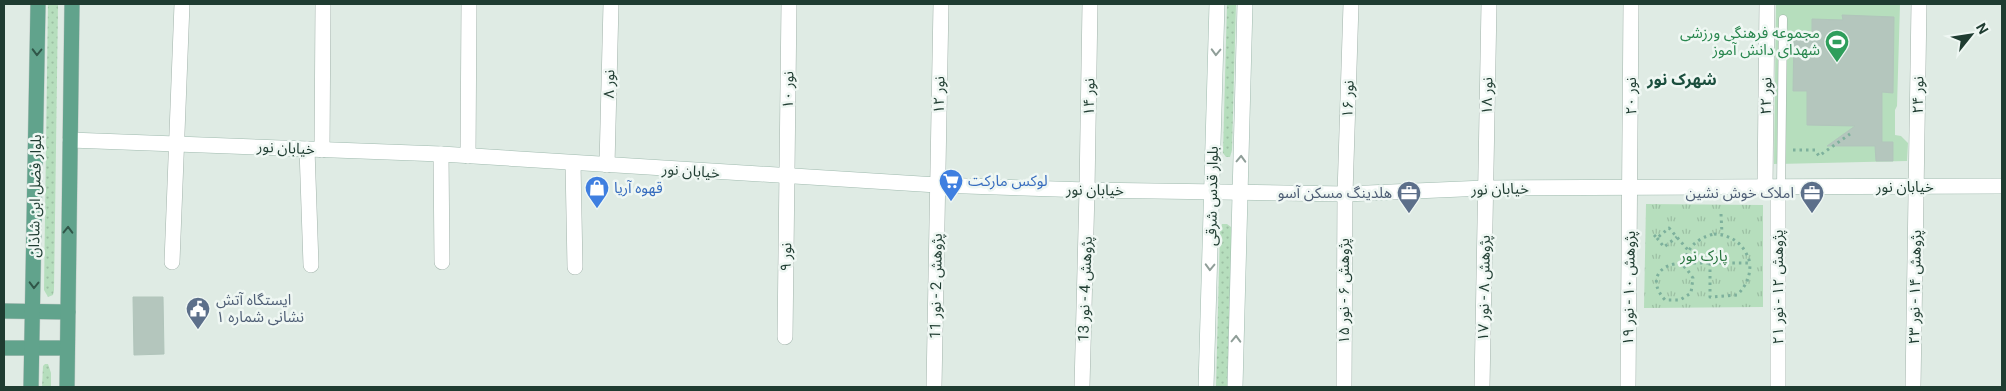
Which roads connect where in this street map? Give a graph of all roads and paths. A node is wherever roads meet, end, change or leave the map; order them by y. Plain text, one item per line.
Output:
1 (38, 4) edge
2 (72, 4) edge
3 (182, 4) edge
4 (323, 4) edge
5 (469, 4) edge
6 (611, 4) edge
7 (789, 4) edge
8 (941, 4) edge
9 (1090, 4) edge
10 (1217, 4) edge
11 (1246, 4) edge
12 (1351, 4) edge
13 (1489, 4) edge
14 (1631, 4) edge
15 (1767, 4) edge
16 (1919, 4) edge
17 (1783, 19) dead end
18 (1850, 134) dead end
19 (70, 140) junction
20 (176, 143) junction
21 (314, 150) junction
22 (1782, 150) junction
23 (441, 154) junction
24 (468, 156) junction
25 (573, 163) junction
26 (607, 165) junction
27 (787, 177) junction
28 (937, 186) junction
29 (2002, 186) edge
30 (1775, 187) junction
31 (1917, 187) junction
32 (1485, 188) junction
33 (1630, 188) junction
34 (1087, 190) junction
35 (1213, 192) junction
36 (1240, 193) junction
37 (1345, 194) junction
38 (1721, 214) dead end
39 (1722, 234) junction
40 (1677, 237) junction
41 (1688, 250) junction
42 (172, 262) dead end
43 (442, 262) dead end
44 (1678, 263) junction
45 (1684, 263) junction
46 (1710, 263) junction
47 (1750, 263) junction
48 (311, 265) dead end
49 (575, 267) dead end
50 (4, 311) edge
51 (33, 312) junction
52 (68, 312) junction
53 (785, 337) dead end
54 (4, 348) edge
55 (32, 348) junction
56 (67, 348) junction
57 (32, 387) edge
58 (67, 387) edge
59 (934, 387) edge
60 (1082, 387) edge
61 (1206, 387) edge
62 (1235, 387) edge
63 (1344, 387) edge
64 (1482, 387) edge
65 (1628, 387) edge
66 (1778, 387) edge
67 (1913, 387) edge

1 -> 51 main road, بلوار فضل ابن شاذان
2 - 19 main road
3 - 20 street
4 - 21 street
5 - 24 street
6 - 26 street, نور ۸
7 - 27 street, نور ۱۰
8 - 28 street, نور ۱۲
9 - 34 street, نور ۱۴
10 -> 35 street, بلوار قدس شرقی
36 -> 11 street, بلوار قدس شرقی
12 - 37 street, نور ۱۶
13 - 32 street, نور ۱۸
14 - 33 street, نور ۲۰
15 - 30 street, نور ۲۲
16 - 31 street, نور ۲۴
17 - 22 lane
18 - 22 path
19 - 20 street, خیابان نور
52 -> 19 main road
20 - 21 street, خیابان نور
20 - 42 street
21 - 23 street, خیابان نور
21 - 48 street
22 - 30 lane
23 - 24 street, خیابان نور
23 - 43 street
24 - 25 street, خیابان نور
25 - 26 street, خیابان نور
25 - 49 street
26 - 27 street, خیابان نور
27 - 28 street, خیابان نور
27 - 53 street, نور ۹
28 - 34 street, خیابان نور
28 - 59 street, پژوهش 2 - نور 11
29 - 31 street, خیابان نور
30 - 31 street, خیابان نور
30 - 33 street, خیابان نور
30 - 66 street, پژوهش ۱۲ - نور ۲۱
31 - 67 street, پژوهش ۱۴ - نور ۲۳
32 - 33 street, خیابان نور
32 - 37 street, خیابان نور
32 - 64 street, پژوهش ۸ - نور ۱۷
33 - 65 street, پژوهش ۱۰ - نور ۱۹
34 - 35 street, خیابان نور
34 - 60 street, پژوهش 4 - نور 13
35 - 36 street, خیابان نور
35 -> 61 street, بلوار قدس شرقی
36 - 37 street, خیابان نور
62 -> 36 street, بلوار قدس شرقی
37 - 63 street, پژوهش ۶ - نور ۱۵
38 - 39 path
39 - 41 path
39 - 47 path
40 - 40 path
40 - 41 path
41 - 45 path
44 - 44 path
44 - 45 path
45 - 46 path
46 - 47 path
46 - 47 path
50 - 51 main road
51 - 52 main road
51 - 55 main road, بلوار فضل ابن شاذان
52 - 56 main road
54 - 55 main road
55 - 56 main road
55 - 57 main road, بلوار فضل ابن شاذان
56 - 58 main road

